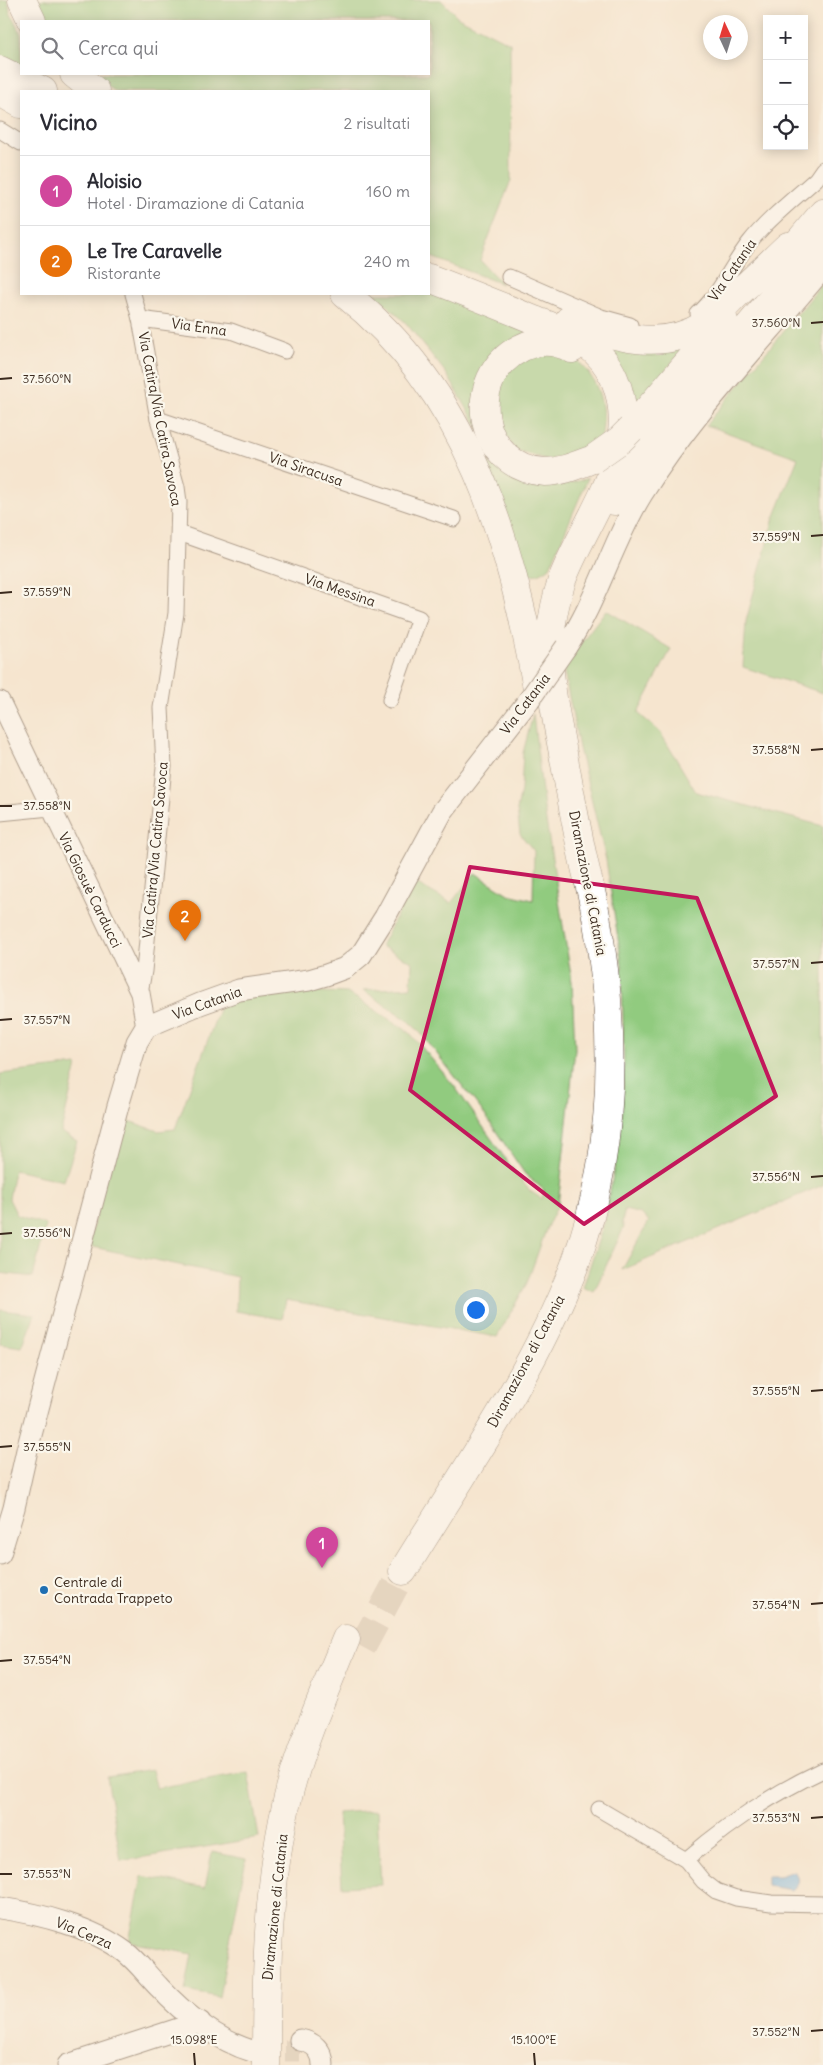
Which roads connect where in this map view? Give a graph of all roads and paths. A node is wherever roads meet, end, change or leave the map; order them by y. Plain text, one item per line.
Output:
1 (22, 0) edge
2 (32, 20) edge
3 (0, 70) edge
4 (75, 75) edge
5 (0, 86) edge
6 (41, 90) edge
7 (93, 90) edge
8 (0, 92) edge
9 (20, 96) edge
10 (20, 103) edge
11 (0, 108) edge
12 (20, 119) edge
13 (0, 130) edge
14 (20, 142) edge
15 (823, 169) edge
16 (823, 203) edge
17 (823, 213) edge
18 (823, 239) edge
19 (788, 246) junction
20 (430, 264) edge
21 (823, 268) edge
22 (509, 277) dead end
23 (430, 278) edge
24 (133, 295) edge
25 (347, 295) edge
26 (367, 295) edge
27 (140, 319) junction
28 (285, 351) dead end
29 (158, 419) junction
30 (631, 436) junction
31 (595, 463) junction
32 (454, 518) dead end
33 (179, 533) junction
34 (390, 700) dead end
35 (0, 701) edge
36 (548, 733) junction
37 (50, 808) junction
38 (0, 813) edge
39 (596, 915) junction
40 (140, 993) junction
41 (146, 1027) junction
42 (0, 1554) edge
43 (823, 1770) edge
44 (599, 1810) dead end
45 (686, 1860) junction
46 (823, 1904) edge
47 (0, 1908) edge
48 (200, 2022) junction
49 (258, 2052) edge
50 (299, 2055) edge
51 (68, 2065) edge
52 (323, 2065) edge

1 - 2 highway
3 - 6 highway
4 - 7 highway
5 - 9 highway
8 - 10 highway
11 - 12 highway
13 - 14 street
15 - 22 street, Via Catania
16 - 19 highway
17 - 30 highway
18 - 39 highway
19 - 20 highway
19 - 30 highway
21 - 41 main road, Via Catania, bridge
23 - 39 highway, Diramazione di Catania
24 - 27 street, Via Catira/Via Catira Savoca
25 - 36 highway, Diramazione di Catania
26 - 31 highway
27 - 28 street, Via Enna
27 - 29 street, Via Catira/Via Catira Savoca
29 - 32 street, Via Siracusa
29 - 33 street, Via Catira/Via Catira Savoca
30 - 31 highway, bridge
31 - 36 highway
33 - 34 street, Via Messina
33 - 40 street, Via Catira/Via Catira Savoca
35 - 37 street, Via Giosuè Carducci
36 - 39 highway, Diramazione di Catania
37 - 38 street
37 - 40 street, Via Giosuè Carducci
40 - 41 street, Via Giosuè Carducci
41 - 42 main road
43 - 45 street
44 - 45 street
45 - 46 street
47 - 48 main road, Via Cerza
48 - 49 main road, Via Cerza
48 - 51 main road
49 - 50 highway, Diramazione di Catania
50 - 52 main road

